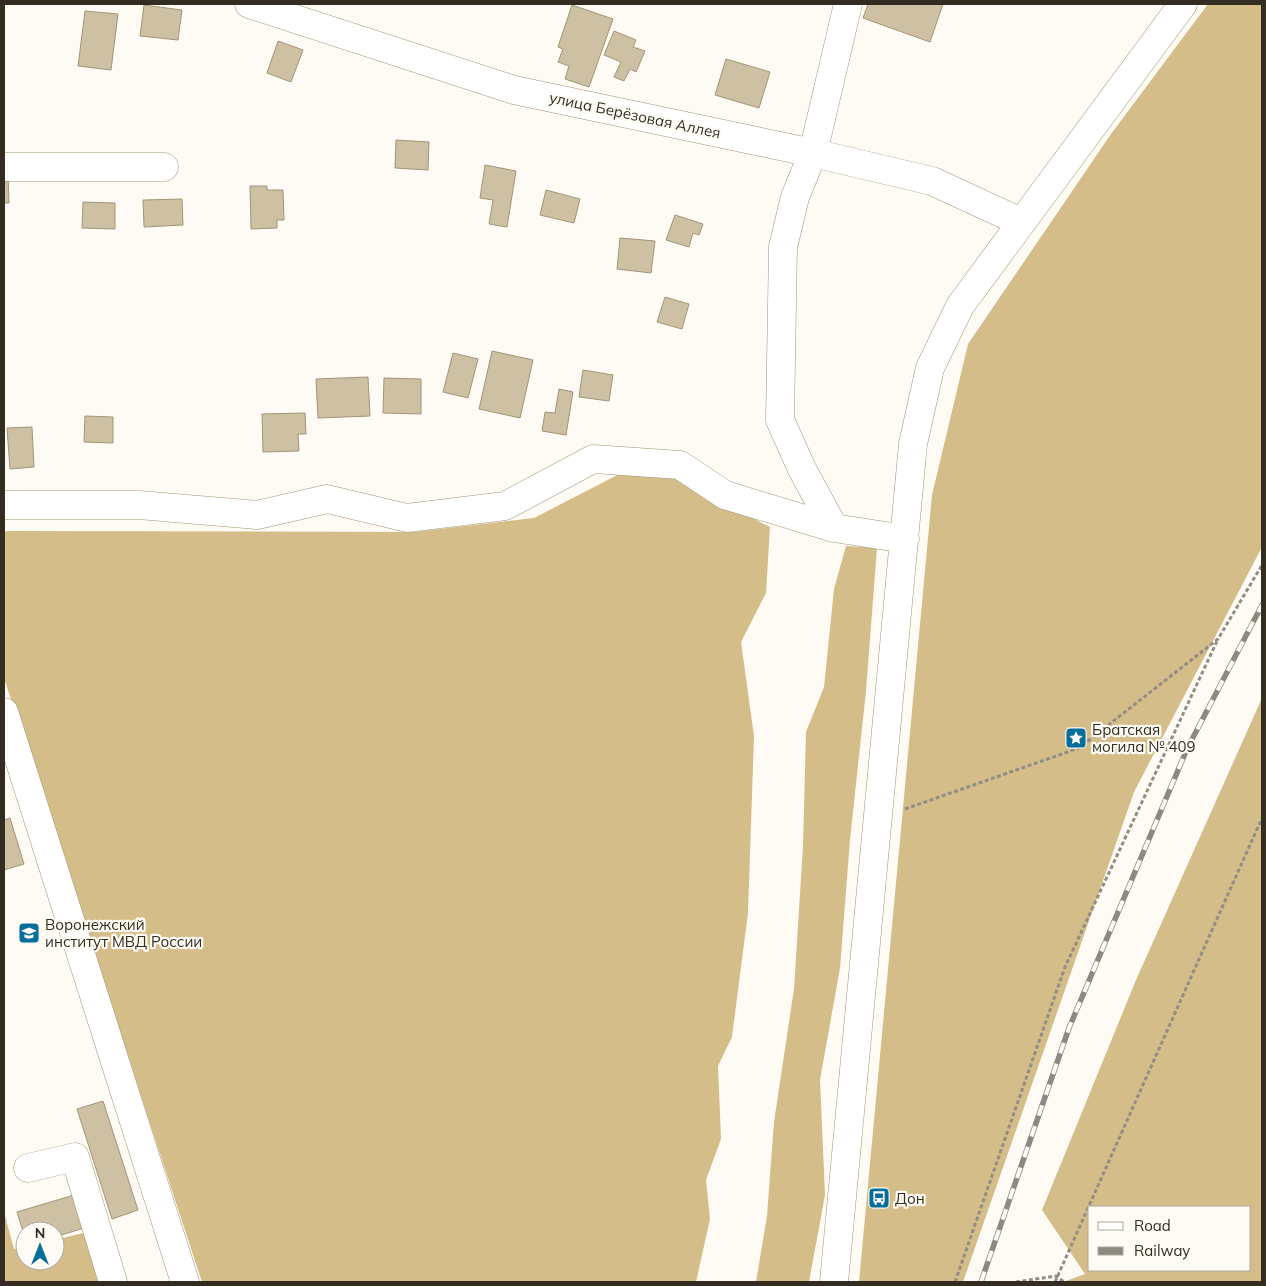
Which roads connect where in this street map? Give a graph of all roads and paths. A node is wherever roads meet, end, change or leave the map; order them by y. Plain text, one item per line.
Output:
1 (249, 4) edge
2 (848, 4) edge
3 (1183, 4) edge
4 (813, 153) junction
5 (4, 167) edge
6 (164, 167) dead end
7 (1022, 222) junction
8 (4, 505) edge
9 (834, 528) junction
10 (905, 539) junction
11 (1262, 565) edge
12 (1218, 639) junction
13 (4, 712) edge
14 (879, 818) junction
15 (1262, 818) edge
16 (28, 1168) dead end
17 (1056, 1276) junction
18 (113, 1282) edge
19 (185, 1282) edge
20 (834, 1282) edge
21 (955, 1282) edge
22 (1016, 1282) edge
23 (1054, 1282) edge
24 (1064, 1282) edge

1 - 4 street, улица Берёзовая Аллея
2 - 4 street
3 - 7 street
4 - 7 street, улица Берёзовая Аллея
4 - 9 street
5 - 6 street
7 - 10 street
8 - 9 street
9 - 10 street
10 - 14 street
11 - 12 path
12 - 14 path
12 - 21 path
13 - 19 street
14 - 20 street
15 - 17 path
16 - 18 street
17 - 22 path
17 - 23 path
17 - 24 path

